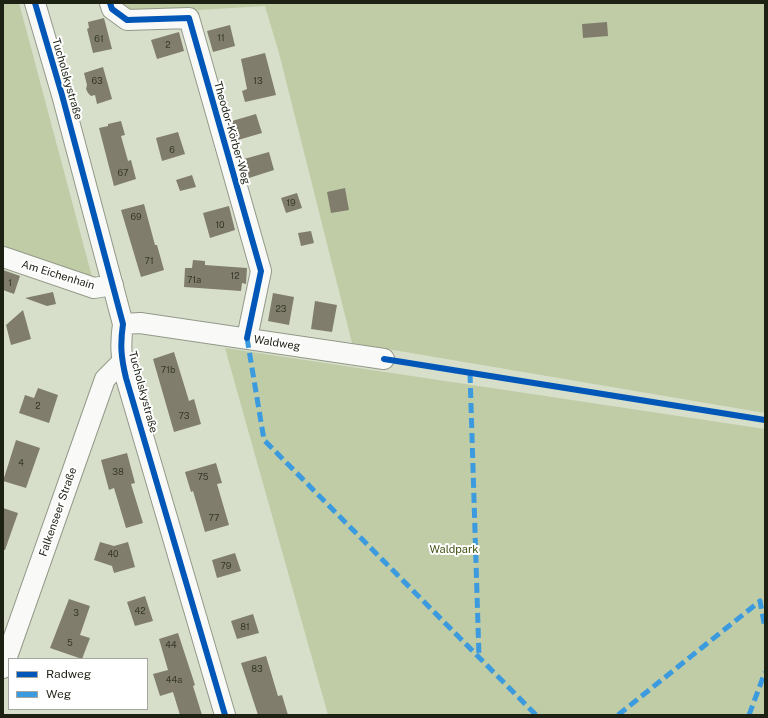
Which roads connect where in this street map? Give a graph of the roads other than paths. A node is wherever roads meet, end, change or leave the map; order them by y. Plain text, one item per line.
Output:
1 (35, 3) edge
2 (110, 3) edge
3 (3, 257) edge
4 (113, 285) junction
5 (123, 324) junction
6 (247, 338) junction
7 (384, 359) dead end
8 (122, 362) junction
9 (3, 668) edge
10 (225, 715) edge

1 - 4 street, Tucholskystraße
2 - 6 street, Theodor-Körber-Weg
3 - 4 street, Am Eichenhain
4 - 5 street, Tucholskystraße
5 - 6 street, Waldweg
5 - 8 street, Tucholskystraße
6 - 7 street, Waldweg
8 - 9 street, Falkenseer Straße
8 - 10 street, Tucholskystraße

